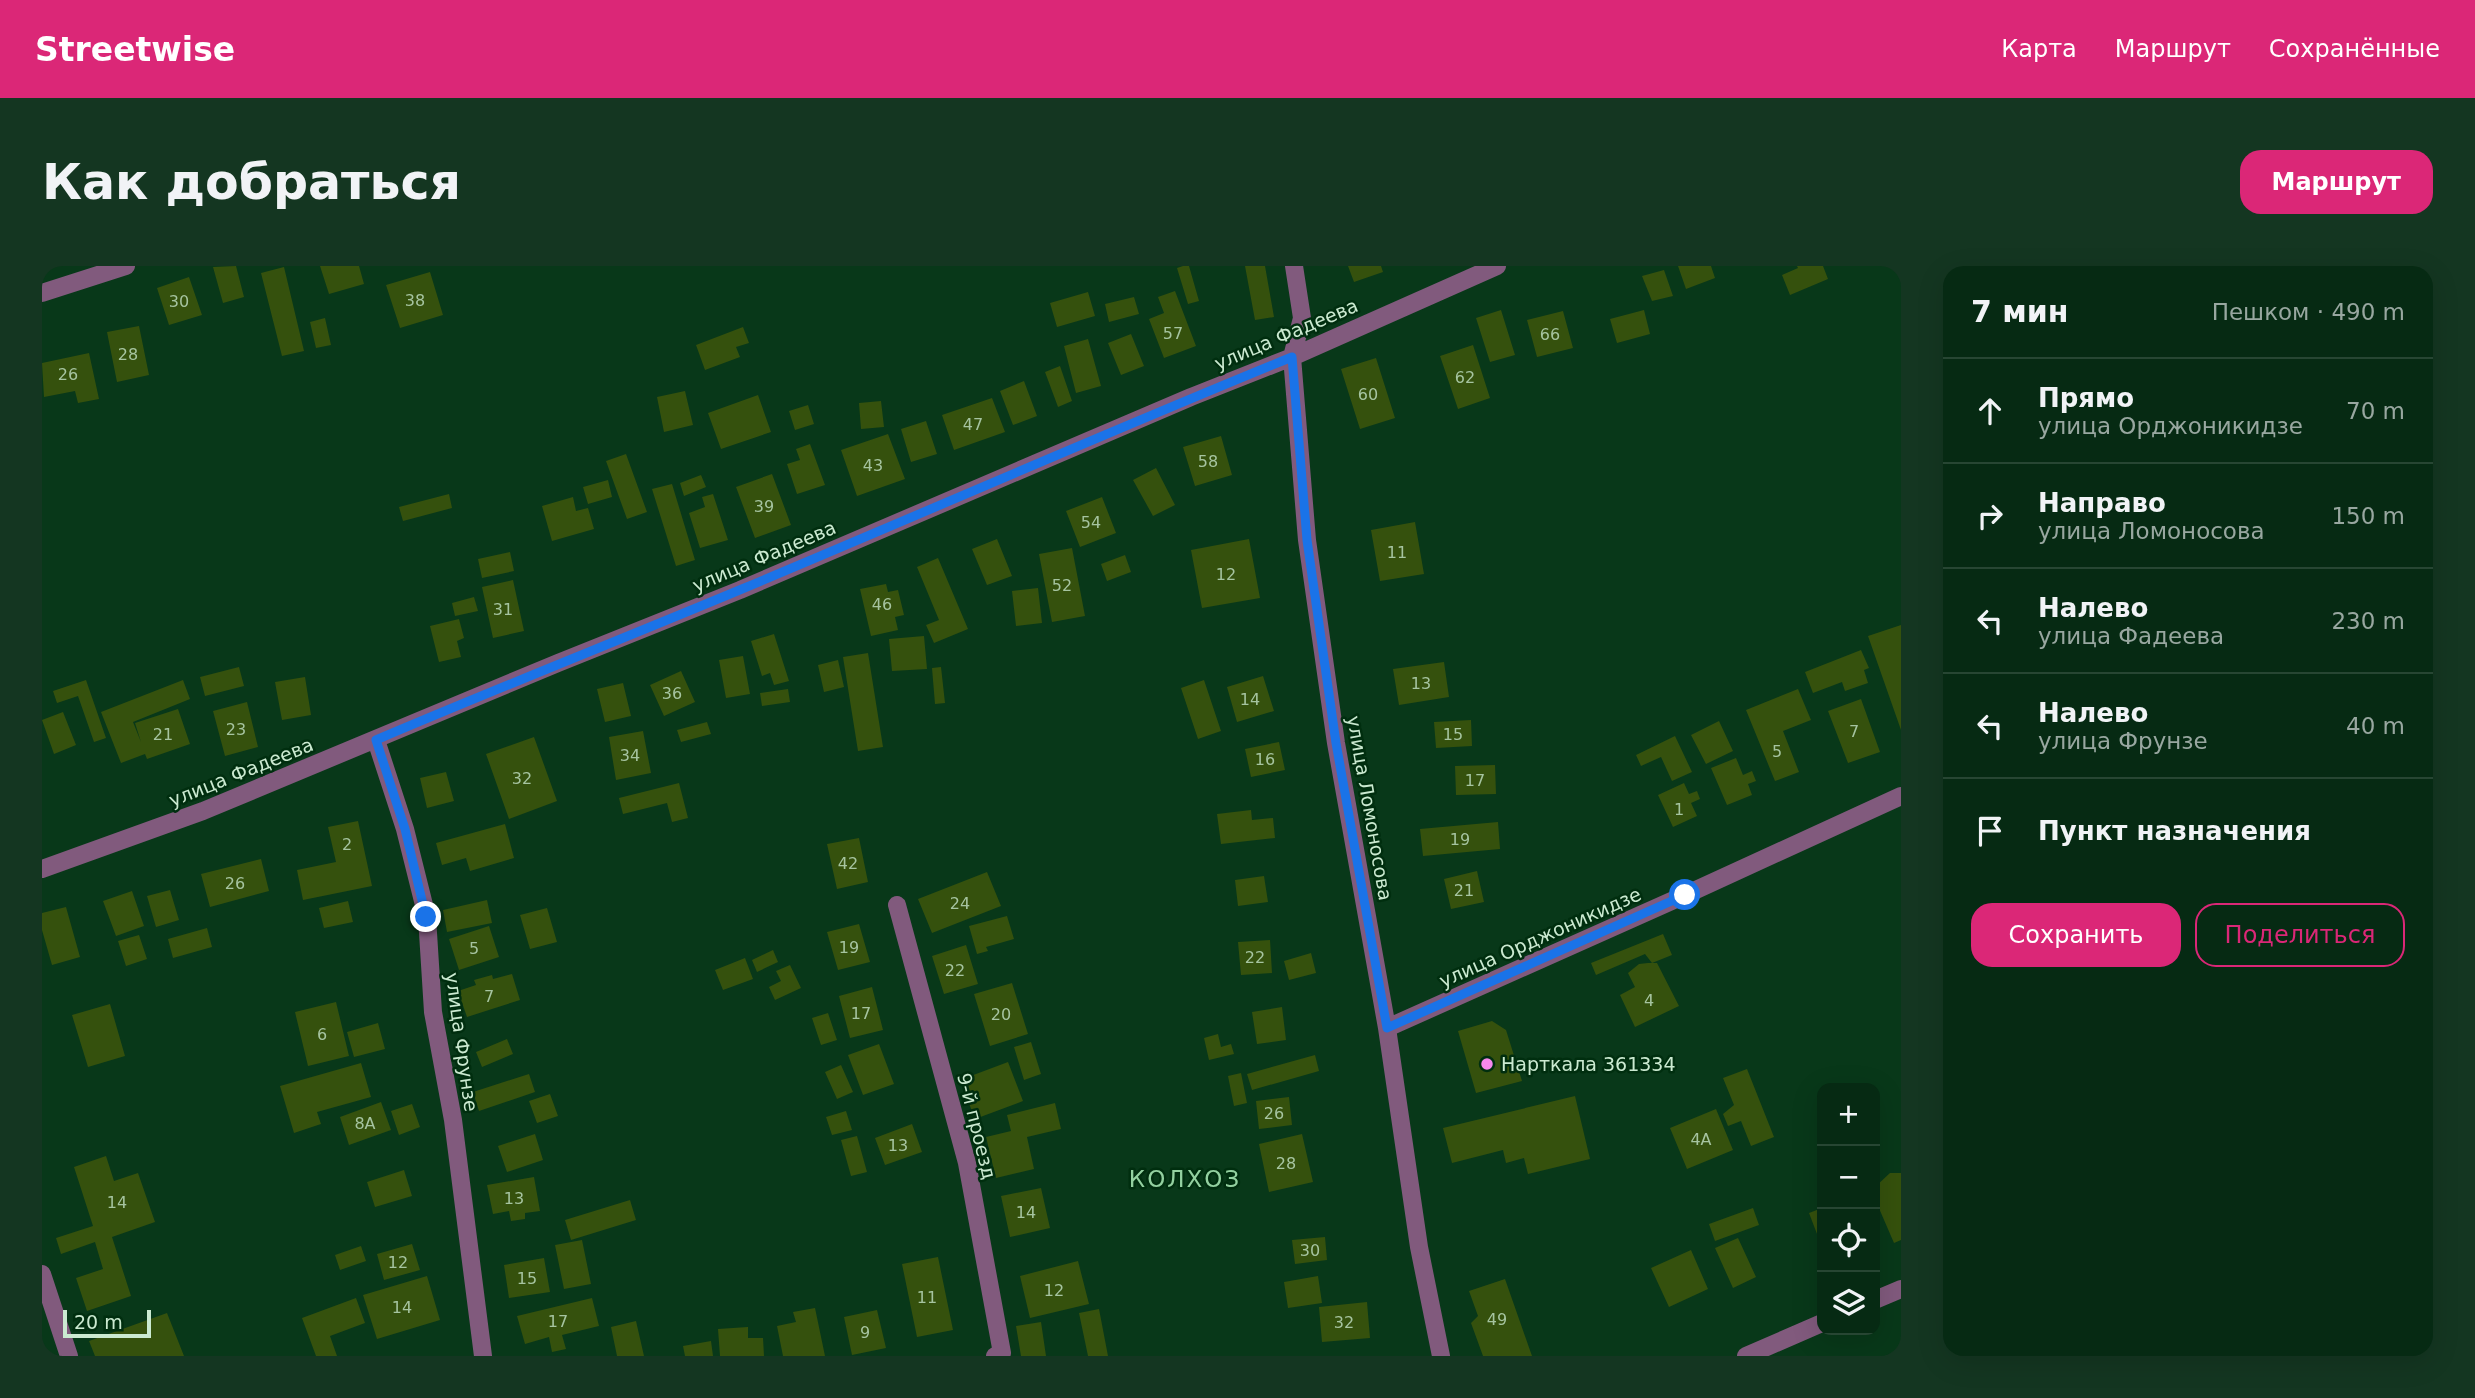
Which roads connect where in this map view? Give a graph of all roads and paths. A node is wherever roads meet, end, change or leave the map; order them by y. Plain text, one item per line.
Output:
1 (126, 266) edge
2 (1294, 266) edge
3 (1497, 266) edge
4 (42, 293) edge
5 (1292, 357) junction
6 (376, 740) junction
7 (1901, 796) edge
8 (42, 869) edge
9 (897, 905) dead end
10 (1387, 1028) junction
11 (42, 1273) edge
12 (1901, 1289) edge
13 (1880, 1298) edge
14 (1817, 1325) edge
15 (69, 1356) edge
16 (483, 1356) edge
17 (995, 1356) edge
18 (1441, 1356) edge
19 (1746, 1356) edge

1 - 4 street
2 - 5 street, улица Ломоносова
3 - 5 street, улица Фадеева
5 - 6 street, улица Фадеева
5 - 10 street, улица Ломоносова
6 - 8 street, улица Фадеева
6 - 16 street, улица Фрунзе
7 - 10 street, улица Орджоникидзе
9 - 17 street, 9-й проезд
10 - 18 street, улица Ломоносова
11 - 15 street
12 - 13 street
14 - 19 street

